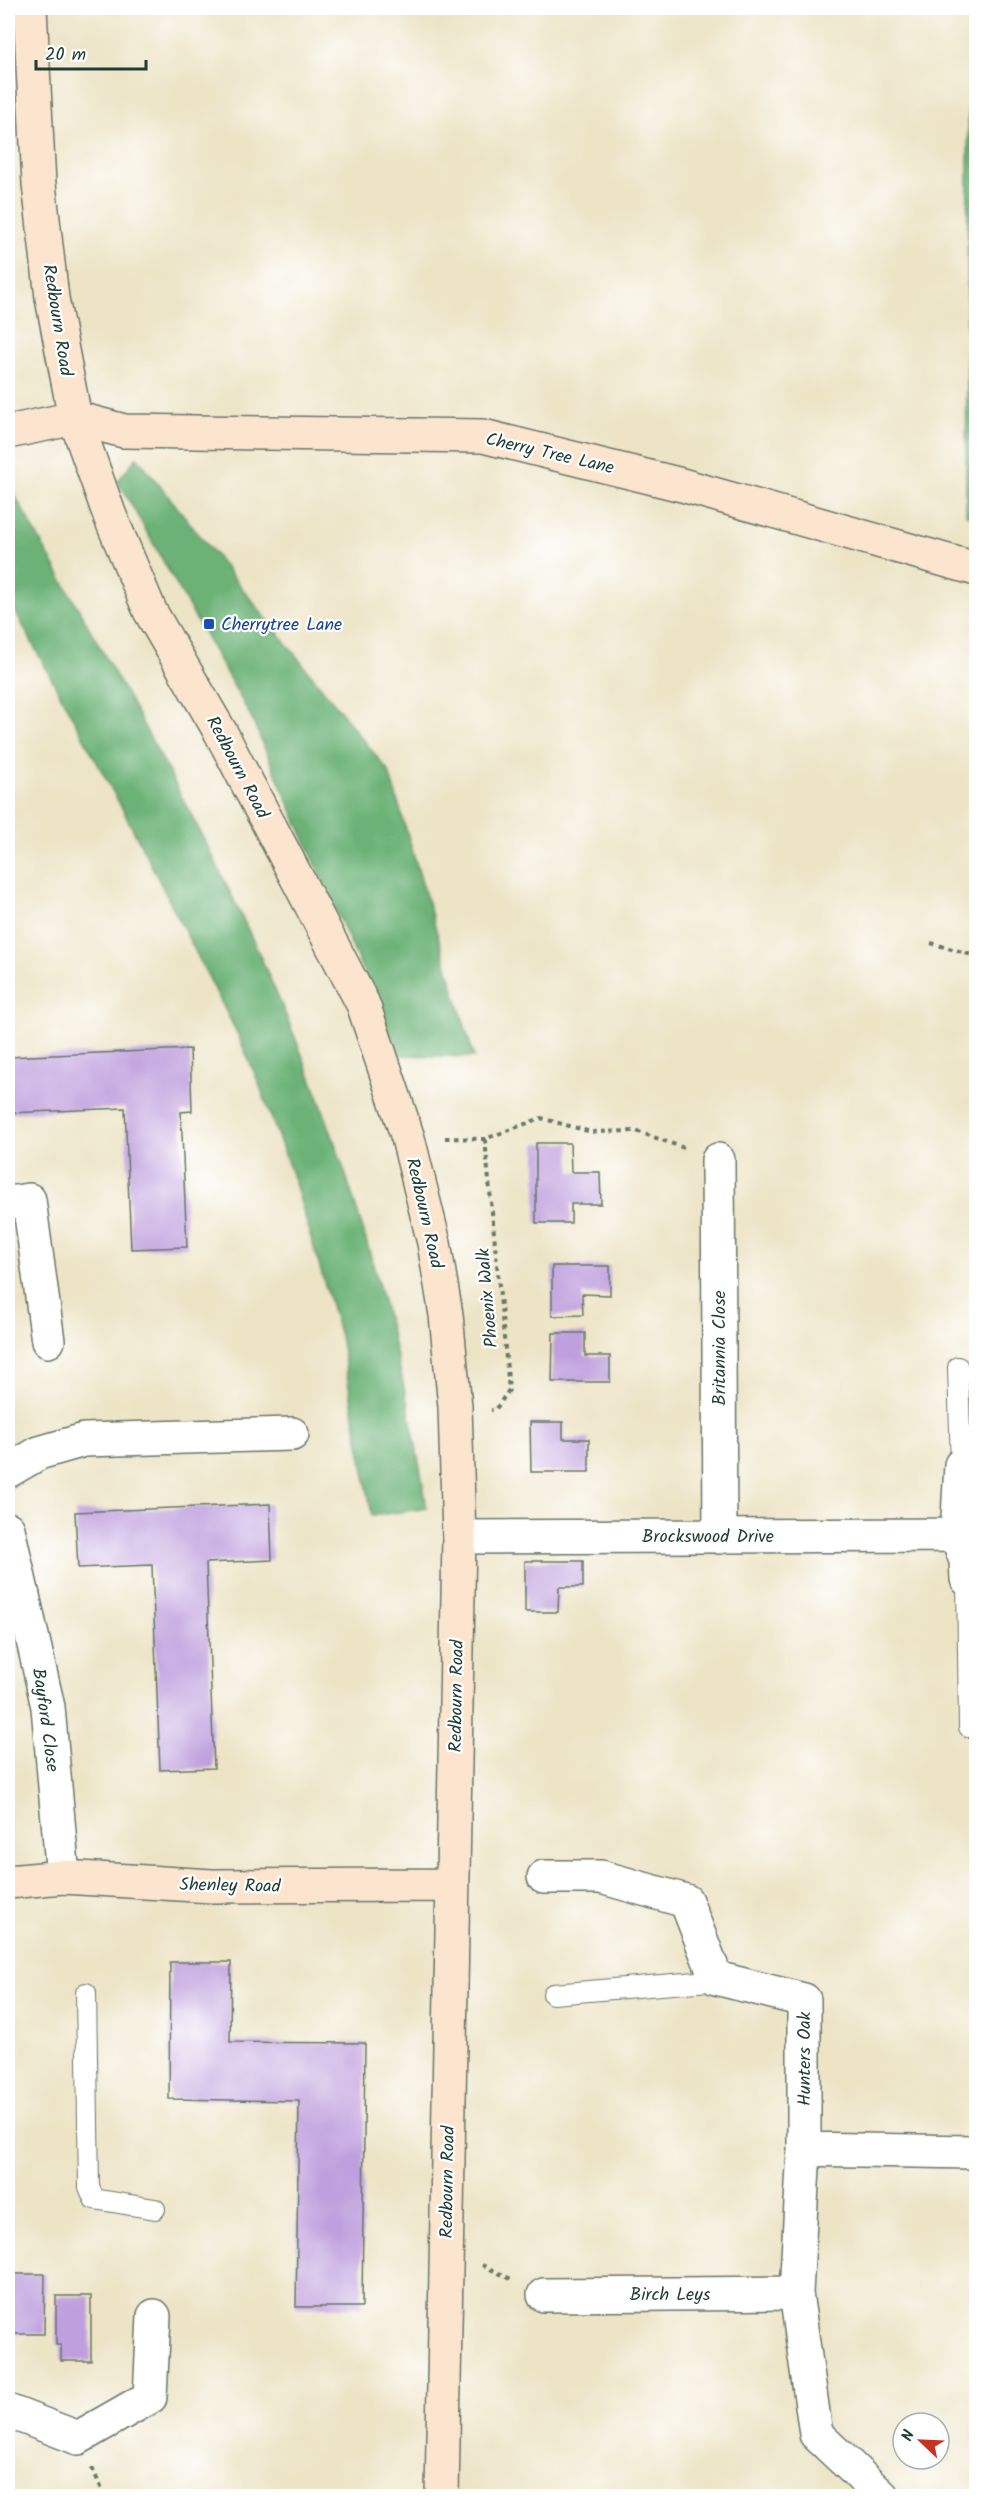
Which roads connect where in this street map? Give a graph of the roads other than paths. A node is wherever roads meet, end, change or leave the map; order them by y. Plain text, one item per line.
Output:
1 (30, 8) edge
2 (75, 418) junction
3 (8, 432) edge
4 (976, 569) edge
5 (718, 1160) road end
6 (8, 1203) edge
7 (48, 1341) dead end
8 (958, 1367) dead end
9 (292, 1434) dead end
10 (961, 1465) joint
11 (8, 1471) edge
12 (8, 1529) edge
13 (957, 1535) junction
14 (459, 1537) junction
15 (720, 1537) junction
16 (967, 1580) joint
17 (969, 1727) dead end
18 (63, 1877) junction
19 (544, 1877) dead end
20 (8, 1882) edge
21 (453, 1885) junction
22 (721, 1980) junction
23 (86, 1993) dead end
24 (553, 1994) dead end
25 (804, 2149) junction
26 (970, 2152) dead end
27 (155, 2208) dead end
28 (796, 2293) junction
29 (544, 2295) road end
30 (154, 2316) dead end
31 (8, 2411) edge
32 (442, 2496) edge
33 (882, 2496) edge

1 - 2 main road, Redbourn Road
2 - 3 main road
2 - 4 main road, Cherry Tree Lane
2 - 14 main road, Redbourn Road
5 - 15 street, Britannia Close
6 - 7 street
8 - 10 lane
9 - 11 street
10 - 13 street
12 - 18 street, Bayford Close
13 - 15 street, Brockswood Drive
13 - 16 street
14 - 15 street, Brockswood Drive
14 - 21 main road, Redbourn Road
16 - 17 lane
18 - 20 main road, Shenley Road
18 - 21 main road, Shenley Road
19 - 22 street
21 - 32 main road, Redbourn Road
22 - 24 lane
22 - 25 street, Hunters Oak
23 - 27 lane
25 - 26 street
25 - 28 street, Hunters Oak
28 - 29 street, Birch Leys
28 - 33 street, Hunters Oak
30 - 31 street

